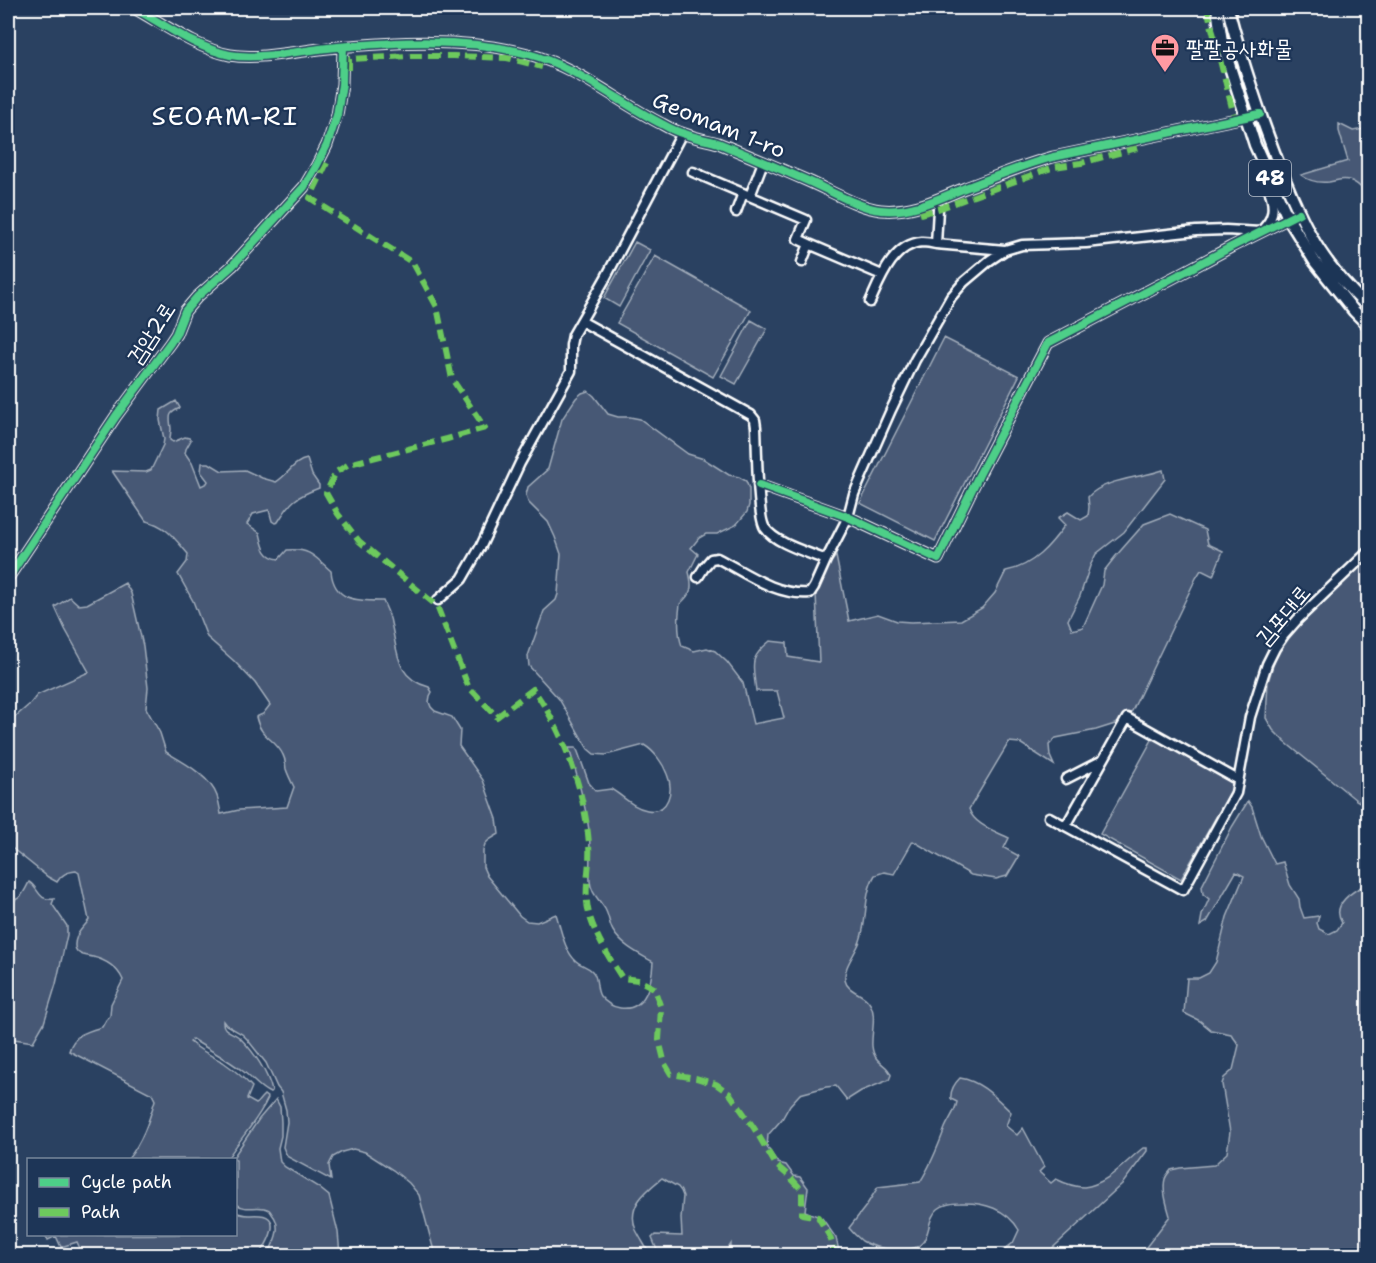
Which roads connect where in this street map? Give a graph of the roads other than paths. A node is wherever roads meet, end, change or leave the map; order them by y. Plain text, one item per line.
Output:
1 (134, 8) edge
2 (1217, 8) edge
3 (1228, 8) edge
4 (343, 47) junction
5 (1260, 114) junction
6 (1247, 117) junction
7 (682, 133) junction
8 (1255, 145) junction
9 (763, 162) junction
10 (693, 172) dead end
11 (747, 195) junction
12 (938, 209) dead end
13 (736, 212) dead end
14 (1299, 213) junction
15 (1288, 218) junction
16 (1260, 232) junction
17 (809, 244) junction
18 (936, 244) junction
19 (1005, 250) junction
20 (802, 262) dead end
21 (882, 275) junction
22 (870, 302) dead end
23 (1368, 307) edge
24 (581, 321) junction
25 (1368, 325) edge
26 (759, 485) junction
27 (848, 517) junction
28 (1368, 552) edge
29 (826, 560) junction
30 (698, 577) dead end
31 (8, 578) edge
32 (438, 600) dead end
33 (1103, 760) junction
34 (1066, 778) dead end
35 (1238, 780) junction
36 (1050, 817) dead end
37 (1066, 826) junction

1 - 4 street, Geomam 1-ro
2 - 6 main road, 48
3 - 5 main road, 48
4 - 7 street, Geomam 1-ro
4 - 31 street, 검암2로
5 - 6 street, Geomam 1-ro
5 - 14 main road, 48
6 - 8 main road, 48
6 - 9 street, Geomam 1-ro
7 - 9 street, Geomam 1-ro
7 - 24 street
8 - 15 main road, 48
8 - 16 street
9 - 11 street
10 - 11 street
11 - 13 street
11 - 17 street
12 - 18 street
14 - 15 street
14 - 23 main road, 48
15 - 16 street
15 - 25 main road, 48
16 - 19 street
16 - 27 street
17 - 20 street
17 - 21 street
18 - 19 street
18 - 21 street
19 - 27 street
21 - 22 street
24 - 26 street
24 - 32 street
26 - 27 street
26 - 29 street
27 - 29 street
28 - 35 street, 김포대로
29 - 30 street
33 - 34 street
33 - 35 street
33 - 37 street
35 - 37 street, 김포대로
36 - 37 street

